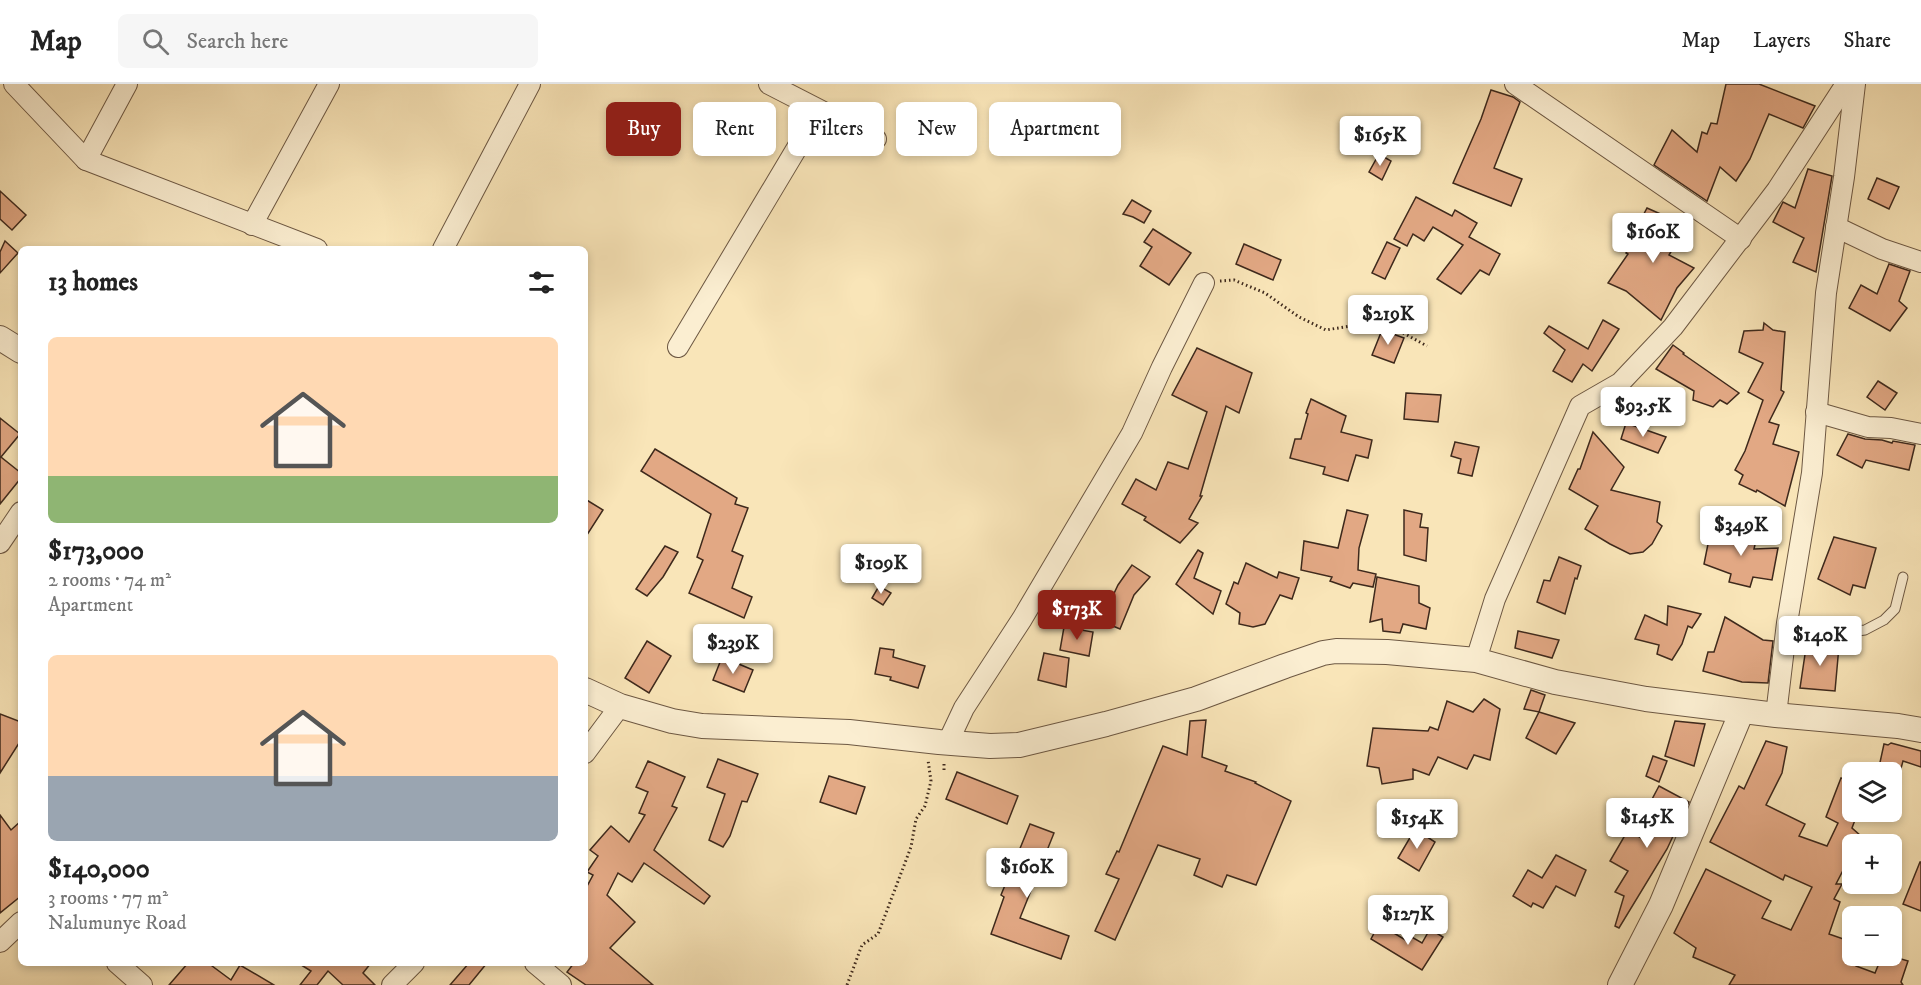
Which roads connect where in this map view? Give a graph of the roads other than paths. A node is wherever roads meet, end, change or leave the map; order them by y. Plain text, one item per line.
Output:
1 (14, 84) edge
2 (127, 84) edge
3 (329, 84) edge
4 (530, 84) edge
5 (769, 84) edge
6 (1515, 84) edge
7 (1846, 84) edge
8 (1855, 84) edge
9 (802, 102) edge
10 (792, 156) edge
11 (86, 160) junction
12 (252, 225) junction
13 (1836, 227) junction
14 (1741, 239) junction
15 (309, 246) edge
16 (445, 246) edge
17 (1921, 262) edge
18 (1204, 283) road end
19 (0, 338) edge
20 (678, 347) dead end
21 (18, 349) edge
22 (1816, 412) junction
23 (1921, 434) edge
24 (18, 516) edge
25 (0, 543) edge
26 (1903, 577) dead end
27 (1787, 623) junction
28 (1476, 660) junction
29 (588, 691) edge
30 (620, 706) junction
31 (1742, 711) junction
32 (1776, 715) junction
33 (1921, 730) edge
34 (940, 742) junction
35 (588, 749) edge
36 (18, 925) edge
37 (0, 942) edge
38 (120, 966) edge
39 (411, 966) edge
40 (539, 966) edge
41 (142, 985) edge
42 (392, 985) edge
43 (561, 985) edge
44 (1620, 985) edge

1 - 11 street
2 - 11 street
3 - 12 street
4 - 16 street
5 - 9 street
6 - 14 street
7 - 14 street
8 - 13 street
10 - 20 street
11 - 12 street
12 - 15 street
13 - 17 street
13 - 22 street
14 - 28 street
18 - 34 street
19 - 21 street
22 - 23 street
22 - 27 street
24 - 25 street
26 - 27 lane
27 - 32 street
28 - 31 street
28 - 34 street
29 - 30 street
30 - 34 street
30 - 35 street
31 - 32 street
31 - 44 street
32 - 33 street
36 - 37 street
38 - 41 street
39 - 42 street
40 - 43 street

